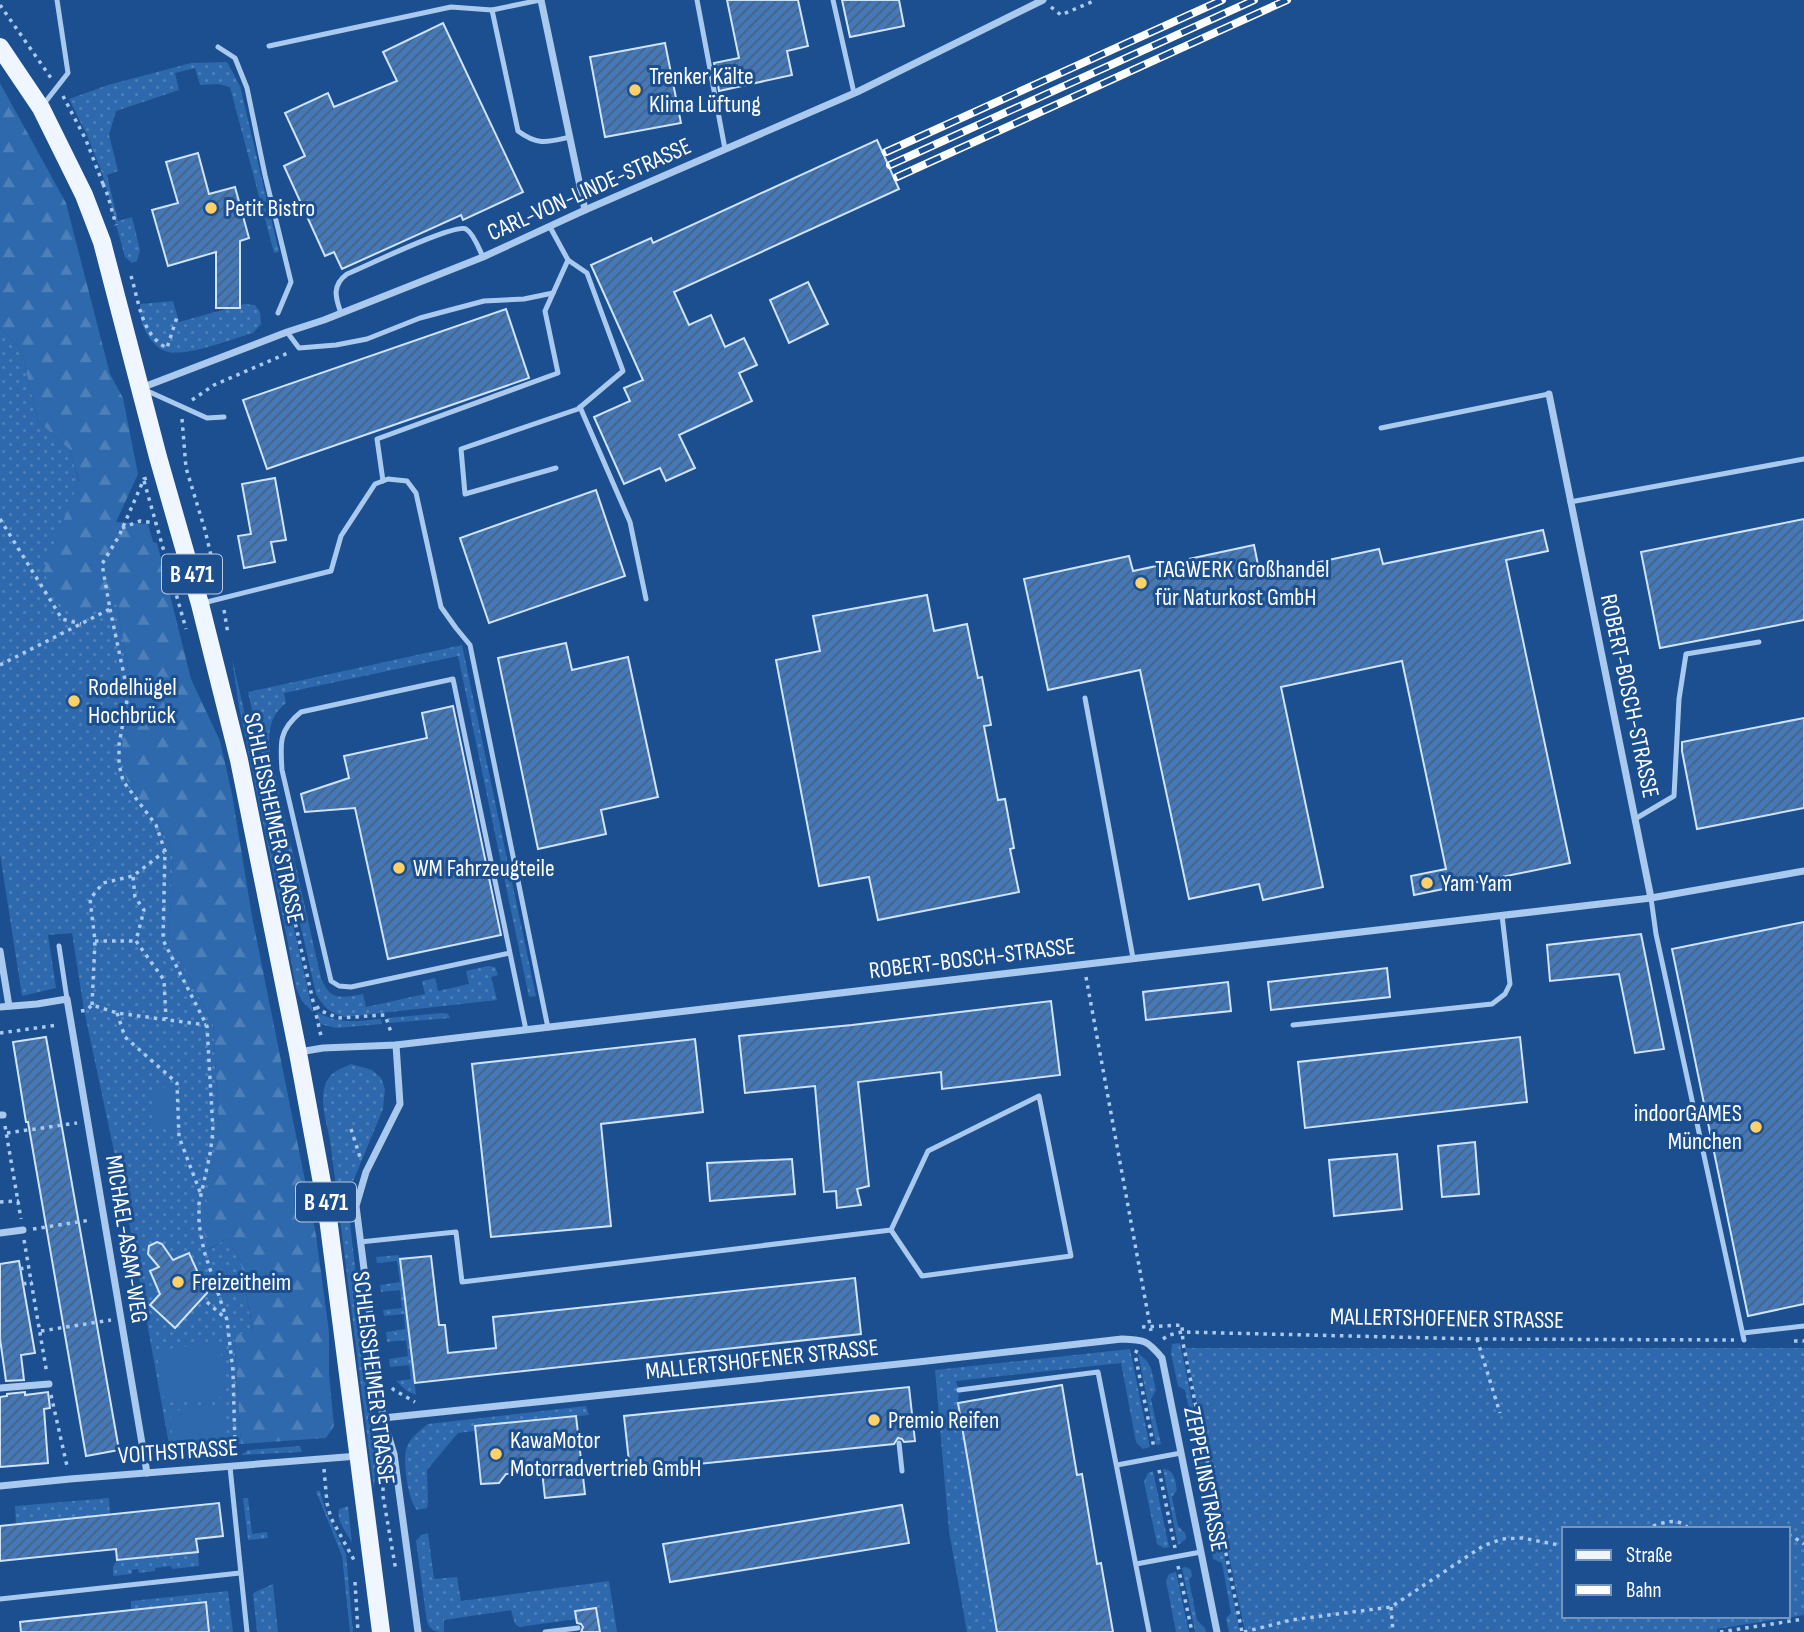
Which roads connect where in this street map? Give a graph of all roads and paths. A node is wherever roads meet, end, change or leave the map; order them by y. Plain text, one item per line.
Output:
1 (57, 0) edge
2 (541, 0) edge
3 (697, 0) edge
4 (833, 0) edge
5 (1043, 0) edge
6 (1096, 0) edge
7 (492, 10) junction
8 (269, 46) dead end
9 (0, 47) edge
10 (218, 47) dead end
11 (854, 93) junction
12 (41, 108) junction
13 (570, 137) junction
14 (725, 149) junction
15 (103, 184) dead end
16 (585, 210) junction
17 (550, 227) junction
18 (119, 234) dead end
19 (484, 257) junction
20 (568, 261) junction
21 (130, 272) dead end
22 (553, 293) junction
23 (278, 313) dead end
24 (341, 313) junction
25 (177, 317) dead end
26 (287, 331) junction
27 (299, 348) junction
28 (141, 388) junction
29 (1549, 394) joint
30 (580, 407) junction
31 (187, 408) junction
32 (224, 417) dead end
33 (1381, 428) dead end
34 (1804, 459) edge
35 (186, 468) junction
36 (556, 468) dead end
37 (163, 473) junction
38 (144, 479) junction
39 (383, 481) junction
40 (1570, 502) junction
41 (0, 519) edge
42 (156, 523) junction
43 (122, 528) junction
44 (222, 599) junction
45 (646, 599) dead end
46 (200, 604) junction
47 (110, 609) junction
48 (81, 624) junction
49 (188, 635) dead end
50 (1759, 642) dead end
51 (231, 646) dead end
52 (0, 665) edge
53 (1084, 698) dead end
54 (269, 808) dead end
55 (1635, 819) junction
56 (166, 851) junction
57 (1804, 871) edge
58 (133, 876) junction
59 (1651, 898) junction
60 (1502, 915) junction
61 (95, 941) junction
62 (136, 941) junction
63 (59, 946) dead end
64 (0, 951) edge
65 (510, 953) junction
66 (1133, 958) junction
67 (1084, 964) junction
68 (313, 998) junction
69 (67, 999) junction
70 (92, 1005) junction
71 (4, 1007) edge
72 (69, 1013) junction
73 (117, 1013) junction
74 (166, 1019) junction
75 (71, 1024) junction
76 (1293, 1025) dead end
77 (207, 1026) junction
78 (548, 1027) junction
79 (526, 1030) junction
80 (0, 1033) edge
81 (396, 1045) junction
82 (323, 1048) junction
83 (298, 1052) junction
84 (2, 1115) edge
85 (88, 1121) junction
86 (351, 1129) dead end
87 (7, 1133) junction
88 (366, 1172) junction
89 (201, 1195) junction
90 (19, 1201) junction
91 (0, 1202) edge
92 (104, 1218) junction
93 (23, 1230) junction
94 (891, 1230) junction
95 (0, 1233) edge
96 (360, 1242) junction
97 (29, 1267) junction
98 (20, 1269) dead end
99 (32, 1282) junction
100 (23, 1284) dead end
101 (34, 1298) junction
102 (26, 1300) dead end
103 (207, 1302) dead end
104 (37, 1314) junction
105 (29, 1315) dead end
106 (120, 1318) junction
107 (227, 1320) junction
108 (1804, 1326) edge
109 (1150, 1327) junction
110 (1136, 1328) dead end
111 (31, 1330) dead end
112 (40, 1330) junction
113 (1182, 1332) junction
114 (1743, 1337) junction
115 (1476, 1339) junction
116 (1144, 1340) junction
117 (43, 1345) junction
118 (34, 1346) dead end
119 (1153, 1347) junction
120 (49, 1384) junction
121 (0, 1388) edge
122 (959, 1390) dead end
123 (1500, 1413) dead end
124 (383, 1418) junction
125 (899, 1443) dead end
126 (1181, 1453) junction
127 (359, 1456) junction
128 (1156, 1458) junction
129 (323, 1460) junction
130 (1117, 1465) junction
131 (230, 1467) junction
132 (902, 1471) dead end
133 (147, 1473) junction
134 (70, 1479) junction
135 (0, 1486) edge
136 (1651, 1527) edge
137 (1687, 1527) edge
138 (1562, 1546) edge
139 (1202, 1552) junction
140 (1176, 1556) junction
141 (354, 1562) dead end
142 (1136, 1564) junction
143 (240, 1573) junction
144 (355, 1574) dead end
145 (0, 1599) edge
146 (1391, 1607) junction
147 (1804, 1619) edge
148 (578, 1628) dead end
149 (247, 1632) edge
150 (358, 1632) edge
151 (381, 1632) edge
152 (418, 1632) edge
153 (545, 1632) edge
154 (1149, 1632) edge
155 (1192, 1632) edge
156 (1217, 1632) edge
157 (1243, 1632) edge
158 (1393, 1632) edge
159 (1720, 1632) edge

1 - 12 lane
2 - 7 lane
2 - 13 street
3 - 14 lane
4 - 11 lane
5 - 6 path
5 - 11 street, CARL-VON-LINDE-STRASSE
7 - 8 lane
7 - 13 lane
9 - 12 main road, SCHLEISSHEIMER STRASSE / B 471
10 - 23 lane
11 - 14 street, CARL-VON-LINDE-STRASSE
12 - 28 main road, SCHLEISSHEIMER STRASSE / B 471
13 - 16 street
14 - 16 street, CARL-VON-LINDE-STRASSE
15 - 18 path
16 - 17 street, CARL-VON-LINDE-STRASSE
17 - 19 street, CARL-VON-LINDE-STRASSE
17 - 20 lane
19 - 24 street, CARL-VON-LINDE-STRASSE
19 - 24 lane
20 - 22 lane
20 - 30 lane
21 - 25 path
22 - 27 lane
22 - 39 lane
24 - 26 street, CARL-VON-LINDE-STRASSE
26 - 27 lane
26 - 28 street, CARL-VON-LINDE-STRASSE
27 - 31 path
28 - 31 lane
28 - 37 main road, SCHLEISSHEIMER STRASSE / B 471
29 - 33 lane
29 - 40 street, ROBERT-BOSCH-STRASSE
30 - 36 lane
30 - 45 lane
31 - 32 lane
31 - 35 path
34 - 40 lane
35 - 37 path
35 - 44 path
37 - 38 path
37 - 46 main road, SCHLEISSHEIMER STRASSE / B 471
38 - 42 path
38 - 43 path
39 - 44 lane
39 - 78 lane
40 - 55 street, ROBERT-BOSCH-STRASSE
41 - 48 path
42 - 43 path
42 - 49 path
43 - 47 path
44 - 46 lane
44 - 51 path
46 - 83 main road, SCHLEISSHEIMER STRASSE / B 471
47 - 48 path
47 - 56 path
48 - 52 path
50 - 55 lane
53 - 66 lane
54 - 68 path
55 - 59 street, ROBERT-BOSCH-STRASSE
56 - 58 path
56 - 77 path
57 - 59 street, ROBERT-BOSCH-STRASSE
58 - 61 path
58 - 62 path
59 - 60 street, ROBERT-BOSCH-STRASSE
59 - 114 lane
60 - 66 street, ROBERT-BOSCH-STRASSE
60 - 76 lane
61 - 62 path
61 - 70 path
62 - 74 path
63 - 69 lane
64 - 71 street
65 - 65 lane
65 - 79 lane
66 - 67 street, ROBERT-BOSCH-STRASSE
67 - 78 street, ROBERT-BOSCH-STRASSE
67 - 109 path
68 - 81 path
68 - 82 path
69 - 71 street
69 - 72 street, MICHAEL-ASAM-WEG
70 - 72 path
70 - 73 path
72 - 75 street, MICHAEL-ASAM-WEG
73 - 74 path
73 - 89 path
74 - 77 path
75 - 80 path
75 - 85 street, MICHAEL-ASAM-WEG
77 - 89 path
78 - 79 street, ROBERT-BOSCH-STRASSE
79 - 81 street, ROBERT-BOSCH-STRASSE
81 - 82 street, ROBERT-BOSCH-STRASSE
81 - 88 street, SCHLEISSHEIMER STRASSE
82 - 83 street, ROBERT-BOSCH-STRASSE
83 - 127 main road, SCHLEISSHEIMER STRASSE / B 471
84 - 87 path
85 - 87 path
85 - 92 street, MICHAEL-ASAM-WEG
86 - 88 path
87 - 90 path
88 - 96 street, SCHLEISSHEIMER STRASSE
89 - 107 path
90 - 91 path
90 - 93 path
92 - 93 path
92 - 106 street, MICHAEL-ASAM-WEG
93 - 95 street
93 - 97 path
94 - 94 lane
94 - 96 lane
96 - 124 street, SCHLEISSHEIMER STRASSE
97 - 98 path
97 - 99 path
99 - 100 path
99 - 101 path
101 - 102 path
101 - 104 path
103 - 107 path
104 - 105 path
104 - 112 path
106 - 112 path
106 - 133 street, MICHAEL-ASAM-WEG
107 - 131 path
108 - 114 lane
109 - 110 path
109 - 113 path
109 - 119 path
111 - 112 path
112 - 117 path
113 - 115 path, MALLERTSHOFENER STRASSE
113 - 119 path, MALLERTSHOFENER STRASSE
113 - 157 path
114 - 115 path, MALLERTSHOFENER STRASSE
115 - 123 path
116 - 119 street, ZEPPELINSTRASSE
116 - 124 street, MALLERTSHOFENER STRASSE
116 - 128 path
117 - 118 path
117 - 120 path
119 - 126 street, ZEPPELINSTRASSE
120 - 121 street
120 - 134 path
122 - 130 lane
124 - 152 street, SCHLEISSHEIMER STRASSE
125 - 132 lane
126 - 128 lane
126 - 139 street, ZEPPELINSTRASSE
127 - 129 street, VOITHSTRASSE
127 - 151 main road, SCHLEISSHEIMER STRASSE / B 471
128 - 130 lane
128 - 140 path
129 - 131 street, VOITHSTRASSE
129 - 141 path
130 - 142 lane
131 - 133 street, VOITHSTRASSE
131 - 143 lane
133 - 134 street, VOITHSTRASSE
134 - 135 street, VOITHSTRASSE
136 - 137 path
138 - 146 path
139 - 140 lane
139 - 156 street, ZEPPELINSTRASSE
140 - 142 lane
140 - 155 path
142 - 154 lane
143 - 145 lane
143 - 149 lane
144 - 150 path
146 - 157 path
146 - 158 path
147 - 159 path
148 - 153 lane

